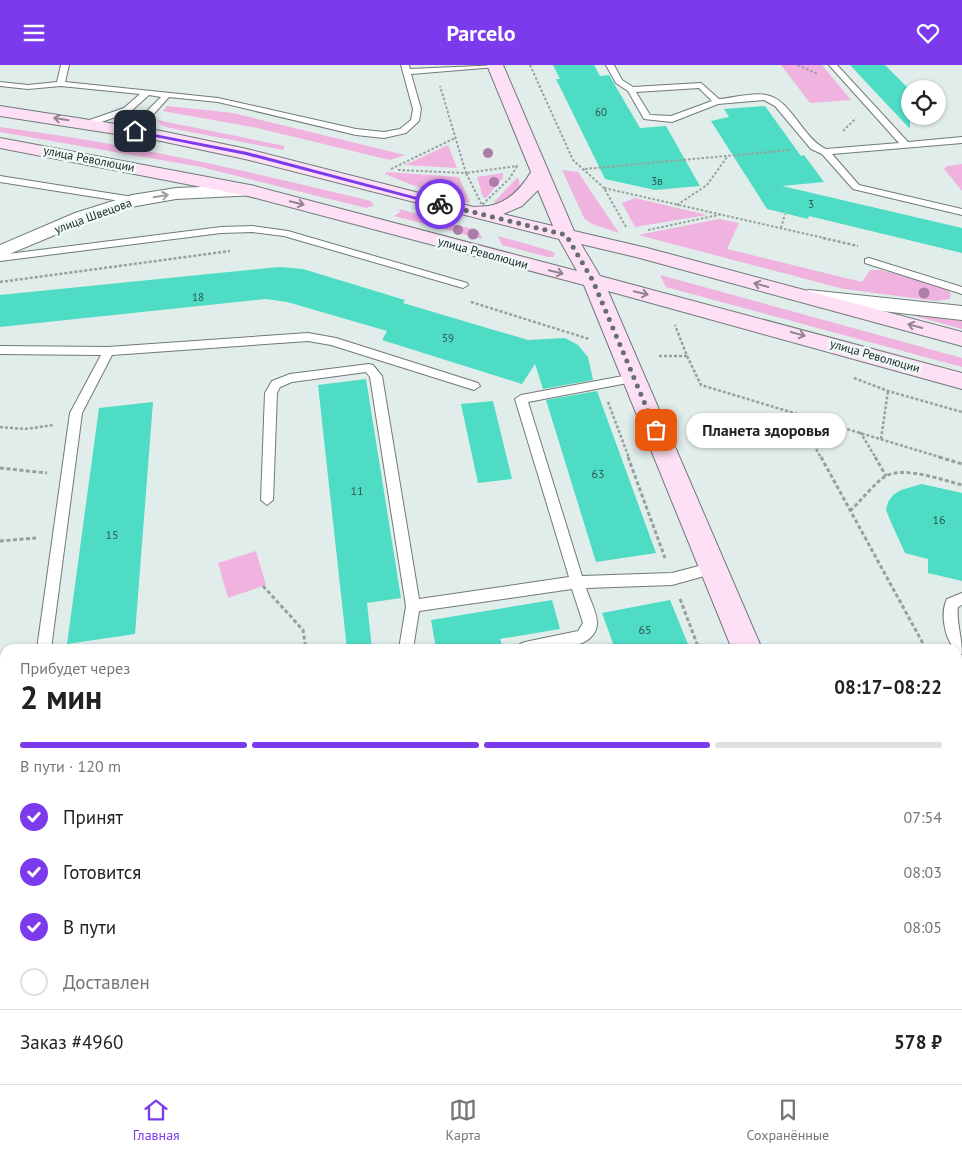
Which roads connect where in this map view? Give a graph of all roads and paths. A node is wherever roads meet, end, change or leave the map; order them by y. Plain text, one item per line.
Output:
1 (65, 65) edge
2 (495, 65) edge
3 (530, 65) edge
4 (610, 65) edge
5 (798, 65) edge
6 (833, 65) edge
7 (406, 68) edge
8 (436, 69) junction
9 (0, 77) edge
10 (824, 77) dead end
11 (0, 84) edge
12 (60, 84) junction
13 (631, 91) junction
14 (148, 92) junction
15 (168, 94) junction
16 (717, 102) junction
17 (0, 111) edge
18 (858, 115) dead end
19 (87, 123) junction
20 (151, 134) junction
21 (838, 137) dead end
22 (455, 138) junction
23 (962, 140) edge
24 (0, 143) edge
25 (906, 145) junction
26 (826, 152) junction
27 (727, 157) dead end
28 (614, 167) dead end
29 (391, 169) dead end
30 (585, 169) junction
31 (466, 173) junction
32 (539, 173) junction
33 (0, 179) edge
34 (374, 186) junction
35 (604, 188) junction
36 (250, 191) junction
37 (133, 201) junction
38 (676, 205) junction
39 (464, 211) junction
40 (962, 211) edge
41 (723, 214) junction
42 (785, 214) dead end
43 (345, 215) junction
44 (781, 228) junction
45 (640, 232) dead end
46 (630, 234) dead end
47 (566, 235) junction
48 (864, 248) dead end
49 (237, 250) dead end
50 (0, 252) edge
51 (0, 258) edge
52 (870, 261) dead end
53 (593, 281) junction
54 (0, 282) edge
55 (462, 285) dead end
56 (962, 291) edge
57 (808, 297) junction
58 (466, 301) dead end
59 (962, 313) edge
60 (673, 320) dead end
61 (962, 339) edge
62 (0, 350) edge
63 (108, 351) junction
64 (659, 356) dead end
65 (687, 356) junction
66 (634, 378) junction
67 (962, 381) edge
68 (602, 383) junction
69 (474, 385) dead end
70 (888, 391) dead end
71 (797, 414) junction
72 (74, 423) junction
73 (0, 427) edge
74 (860, 432) junction
75 (881, 439) junction
76 (962, 464) edge
77 (0, 468) edge
78 (67, 475) junction
79 (886, 476) junction
80 (962, 485) edge
81 (267, 499) dead end
82 (850, 511) junction
83 (60, 537) junction
84 (0, 541) edge
85 (714, 568) junction
86 (672, 579) junction
87 (578, 581) junction
88 (263, 586) dead end
89 (962, 599) edge
90 (413, 606) junction
91 (45, 644) edge
92 (305, 644) edge
93 (407, 644) edge
94 (549, 644) edge
95 (697, 644) edge
96 (745, 644) edge
97 (923, 644) edge
98 (960, 644) edge

1 - 12 lane
2 - 8 lane
2 - 32 main road
3 - 30 path
4 - 13 lane
5 - 10 path
6 - 25 lane
7 - 8 lane
7 - 15 lane
8 - 22 path
9 - 12 lane
11 - 12 lane
12 - 14 lane
13 - 16 lane
13 - 16 lane
14 - 15 lane
14 - 19 lane
15 - 20 lane
16 - 26 lane
19 -> 17 main road
18 - 21 path
19 - 20 main road
20 - 34 main road
22 - 29 path
22 - 31 path
23 - 25 lane
24 - 36 main road, улица Революции
25 - 26 lane
26 - 40 lane
27 - 38 path
28 - 30 path
30 - 35 path
31 - 31 path
32 - 39 main road
32 - 47 main road
33 - 37 lane
34 - 39 main road
34 - 43 main road
35 - 38 path
35 - 46 path
37 -> 36 street, улица Швецова
36 -> 43 main road, улица Революции
37 - 50 street, улица Швецова
38 - 41 path
39 - 47 main road
41 - 44 path
41 - 45 path
42 - 44 path
43 -> 53 main road, улица Революции
44 - 48 path
47 - 53 main road
57 -> 47 main road
49 - 54 path
51 - 55 lane
52 - 56 lane
53 - 66 main road
53 -> 67 main road, улица Революции
57 - 59 street
61 -> 57 main road
58 - 68 path
60 - 65 path
62 - 63 lane
63 - 69 lane
63 - 72 lane
64 - 65 path
65 - 71 path
66 - 68 lane
66 - 85 main road
68 - 86 path
68 - 87 lane
70 - 75 path
71 - 74 path
71 - 82 path
72 - 73 path
72 - 78 lane
74 - 75 path
74 - 79 path
75 - 76 path
77 - 78 path
78 - 83 lane
79 - 80 path
79 - 82 path
81 - 90 lane
82 - 97 path
83 - 84 path
83 - 91 lane
85 - 86 lane
85 - 96 main road
86 - 87 lane
86 - 95 path
87 - 90 lane
87 - 94 lane
88 - 92 path
89 - 98 lane
90 - 93 lane

